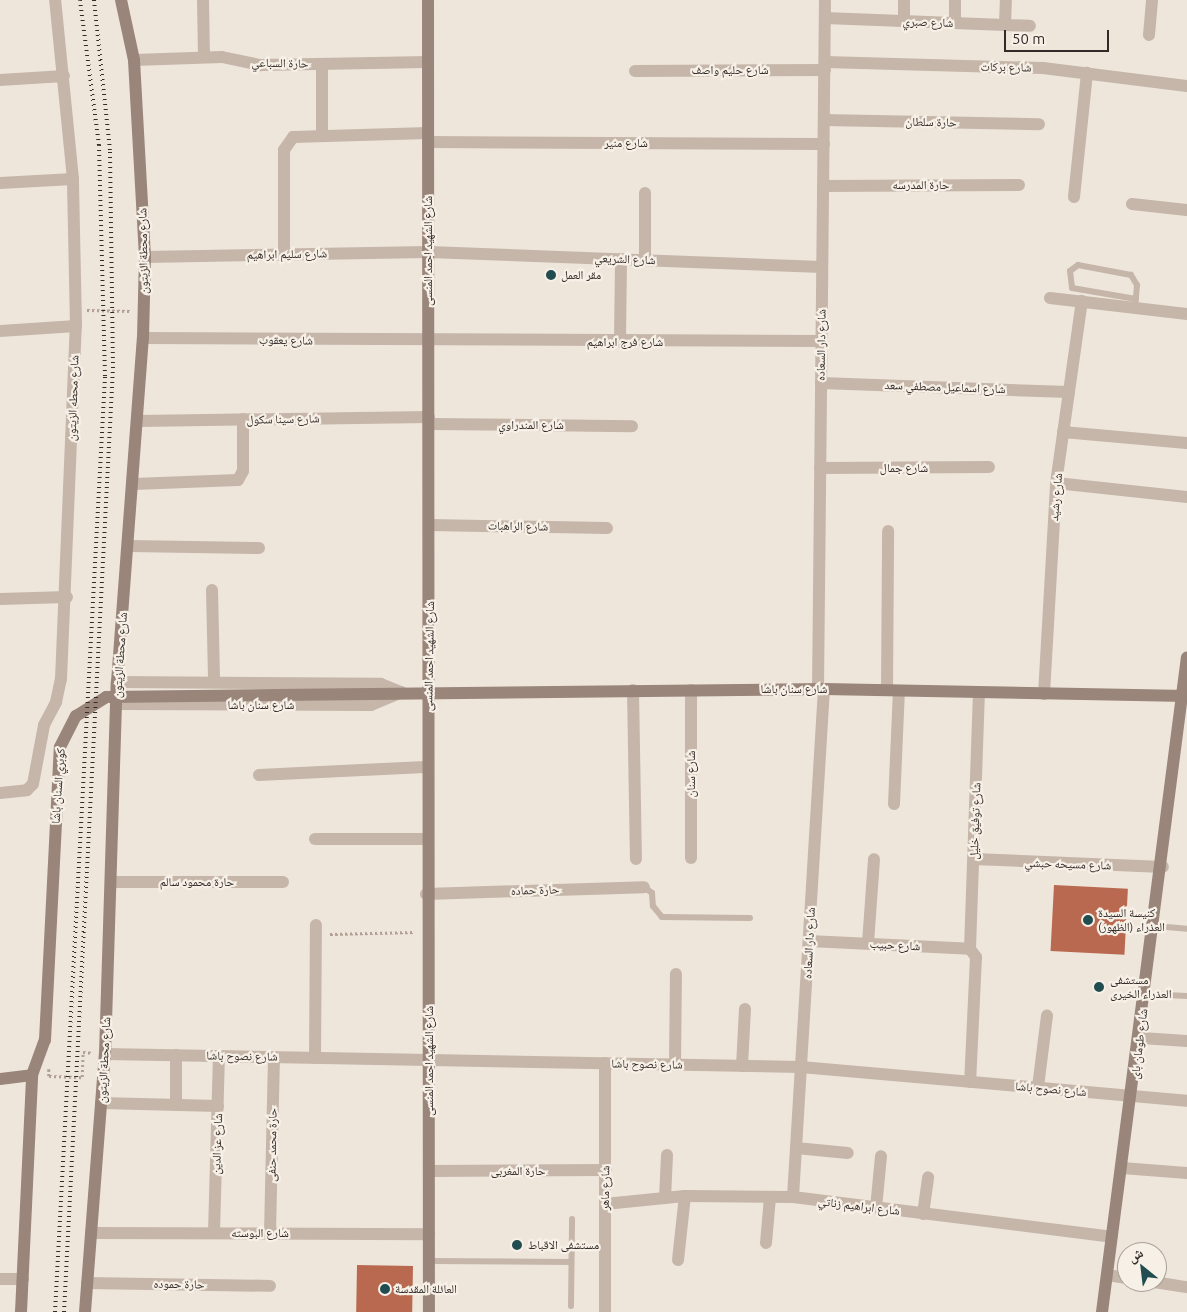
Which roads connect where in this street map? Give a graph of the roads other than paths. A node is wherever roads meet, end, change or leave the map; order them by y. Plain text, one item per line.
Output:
1 (55, 0) edge
2 (121, 0) edge
3 (203, 0) edge
4 (428, 0) edge
5 (825, 0) edge
6 (904, 0) edge
7 (955, 0) edge
8 (1006, 0) edge
9 (1152, 0) edge
10 (825, 18) junction
11 (904, 21) junction
12 (955, 23) junction
13 (1005, 25) junction
14 (1030, 26) dead end
15 (1149, 35) dead end
16 (204, 57) junction
17 (134, 60) junction
18 (428, 62) junction
19 (322, 64) junction
20 (825, 66) junction
21 (635, 70) dead end
22 (1087, 73) junction
23 (64, 76) junction
24 (0, 80) edge
25 (1187, 86) edge
26 (824, 120) junction
27 (1038, 124) dead end
28 (322, 135) junction
29 (428, 138) junction
30 (824, 144) junction
31 (73, 179) junction
32 (0, 183) edge
33 (1018, 185) dead end
34 (823, 186) junction
35 (645, 193) dead end
36 (1074, 197) dead end
37 (1132, 204) dead end
38 (1187, 210) edge
39 (428, 252) junction
40 (284, 254) junction
41 (145, 257) junction
42 (621, 259) junction
43 (645, 260) junction
44 (822, 267) junction
45 (1050, 298) dead end
46 (1082, 302) junction
47 (1136, 303) junction
48 (1187, 314) edge
49 (76, 326) junction
50 (0, 331) edge
51 (143, 338) junction
52 (821, 341) junction
53 (429, 342) junction
54 (620, 342) junction
55 (821, 382) junction
56 (1069, 392) junction
57 (243, 419) junction
58 (138, 421) junction
59 (429, 421) junction
60 (632, 426) dead end
61 (1063, 432) junction
62 (1187, 443) edge
63 (820, 468) junction
64 (989, 468) dead end
65 (1056, 483) junction
66 (134, 484) junction
67 (1187, 497) edge
68 (430, 525) junction
69 (607, 528) dead end
70 (888, 531) dead end
71 (129, 546) junction
72 (259, 548) dead end
73 (212, 590) dead end
74 (67, 598) junction
75 (0, 599) edge
76 (1187, 657) edge
77 (214, 681) junction
78 (118, 682) junction
79 (821, 689) junction
80 (633, 690) junction
81 (691, 690) junction
82 (378, 691) joint
83 (893, 691) junction
84 (401, 692) junction
85 (430, 692) junction
86 (980, 693) junction
87 (1044, 694) junction
88 (1184, 696) edge
89 (117, 704) junction
90 (425, 768) junction
91 (259, 775) dead end
92 (0, 793) edge
93 (894, 804) dead end
94 (315, 839) dead end
95 (426, 839) junction
96 (691, 858) dead end
97 (636, 859) dead end
98 (874, 859) dead end
99 (974, 860) junction
100 (1163, 867) junction
101 (112, 882) junction
102 (283, 882) dead end
103 (644, 887) joint
104 (426, 894) junction
105 (750, 918) dead end
106 (316, 925) dead end
107 (1155, 926) junction
108 (1187, 929) edge
109 (809, 941) junction
110 (868, 943) junction
111 (973, 953) junction
112 (676, 974) dead end
113 (1146, 994) junction
114 (1187, 996) edge
115 (745, 1008) dead end
116 (1046, 1016) dead end
117 (1141, 1038) junction
118 (1187, 1041) edge
119 (105, 1054) junction
120 (176, 1055) junction
121 (219, 1056) junction
122 (274, 1057) junction
123 (314, 1058) junction
124 (429, 1060) junction
125 (605, 1063) junction
126 (675, 1065) junction
127 (742, 1066) junction
128 (801, 1067) junction
129 (32, 1075) junction
130 (0, 1079) edge
131 (970, 1082) junction
132 (1038, 1087) junction
133 (1133, 1096) junction
134 (1187, 1101) edge
135 (101, 1103) junction
136 (176, 1105) junction
137 (218, 1106) junction
138 (796, 1148) junction
139 (848, 1153) dead end
140 (667, 1156) dead end
141 (881, 1156) dead end
142 (1122, 1168) junction
143 (606, 1170) junction
144 (429, 1171) junction
145 (1187, 1173) edge
146 (928, 1177) dead end
147 (685, 1196) junction
148 (770, 1197) junction
149 (793, 1197) junction
150 (665, 1198) junction
151 (605, 1204) junction
152 (876, 1208) junction
153 (923, 1214) junction
154 (572, 1219) dead end
155 (91, 1233) junction
156 (214, 1233) junction
157 (270, 1233) junction
158 (429, 1234) junction
159 (1112, 1237) junction
160 (766, 1243) dead end
161 (678, 1260) dead end
162 (429, 1261) junction
163 (572, 1262) junction
164 (1107, 1275) junction
165 (1117, 1276) edge
166 (0, 1279) edge
167 (23, 1279) junction
168 (87, 1283) junction
169 (1167, 1284) edge
170 (270, 1286) dead end
171 (1187, 1287) edge
172 (571, 1306) dead end
173 (21, 1312) edge
174 (85, 1312) edge
175 (429, 1312) edge
176 (605, 1312) edge
177 (1102, 1312) edge

1 - 23 street, شارع محطه الزيتون
2 - 17 street, شارع محطة الزيتون
3 - 16 street
4 - 18 street, شارع الشهيد احمد المنسى
5 - 10 street, شارع دار السعاده
6 - 11 street
7 - 12 street
8 - 13 street
9 - 15 street
10 - 11 street, شارع صبري
10 - 20 street, شارع دار السعاده
11 - 12 street, شارع صبري
12 - 13 street, شارع صبري
13 - 14 street, شارع صبري
16 - 17 street, حارة السباعي
16 - 19 street, حارة السباعي
17 - 41 street, شارع محطة الزيتون
18 - 19 street, حارة السباعي
18 - 29 street, شارع الشهيد احمد المنسى
19 - 28 street
20 - 21 street, شارع حليم واصف
20 - 22 street, شارع بركات
20 - 26 street, شارع دار السعاده
22 - 25 street, شارع بركات
22 - 36 street
23 - 24 street
23 - 31 street, شارع محطه الزيتون
26 - 27 street, حارة سلطان
26 - 30 street, شارع دار السعاده
28 - 29 street, شارع منير
28 - 40 street, شارع منير
29 - 30 street, شارع منير
29 - 39 street, شارع الشهيد احمد المنسى
30 - 34 street, شارع دار السعاده
31 - 32 street
31 - 49 street, شارع محطه الزيتون
33 - 34 street, حارة المدرسه
34 - 44 street, شارع دار السعاده
35 - 43 street
37 - 38 street
39 - 40 street, شارع سليم ابراهيم
39 - 42 street, شارع الشريعي
39 - 53 street, شارع الشهيد احمد المنسى
40 - 41 street, شارع سليم ابراهيم
41 - 51 street, شارع محطة الزيتون
42 - 43 street, شارع الشريعي
42 - 54 street
43 - 44 street, شارع الشريعي
44 - 52 street, شارع دار السعاده
45 - 46 street
46 - 47 street
46 - 56 street, شارع رشيد
47 - 47 lane
47 - 48 street
49 - 50 street
49 - 74 street, شارع محطه الزيتون
51 - 53 street, شارع يعقوب
51 - 58 street, شارع محطة الزيتون
52 - 54 street, شارع فرج ابراهيم
52 - 55 street, شارع دار السعاده
53 - 54 street, شارع فرج ابراهيم
53 - 59 street, شارع الشهيد احمد المنسى
55 - 56 street, شارع اسماعيل مصطفي سعد
55 - 63 street, شارع دار السعاده
56 - 61 street, شارع رشيد
57 - 58 street, شارع سينا سكول
57 - 59 street, شارع سينا سكول
57 - 66 street
58 - 66 street, شارع محطة الزيتون
59 - 60 street, شارع المندراوي
59 - 68 street, شارع الشهيد احمد المنسى
61 - 62 street
61 - 65 street, شارع رشيد
63 - 64 street, شارع جمال
63 - 79 street, شارع دار السعاده
65 - 67 street
65 - 87 street, شارع رشيد
66 - 71 street, شارع محطة الزيتون
68 - 69 street, شارع الراهبات
68 - 85 street, شارع الشهيد احمد المنسى
70 - 83 street
71 - 72 street
71 - 78 street, شارع محطة الزيتون
73 - 77 street
74 - 75 street
74 - 92 street, شارع محطه الزيتون
76 - 88 street, شارع طومان باى
77 - 78 street, شارع سنان باشا
77 - 84 street, شارع سنان باشا
78 - 89 street, شارع محطة الزيتون
79 - 81 street, شارع سنان باشا
79 - 83 street, شارع سنان باشا
79 - 109 street, شارع دار السعاده
80 - 81 street, شارع سنان باشا
80 - 85 street, شارع سنان باشا
80 - 97 street
81 - 96 street, شارع سنان
82 - 84 street, شارع سنان باشا
82 - 129 street, كوبري السنان باشا
83 - 86 street, شارع سنان باشا
83 - 93 street
84 - 85 street, شارع سنان باشا
84 - 89 street, شارع سنان باشا
85 - 90 street, شارع الشهيد احمد المنسى
86 - 87 street, شارع سنان باشا
86 - 99 street, شارع توفيق خليل
87 - 88 street, شارع سنان باشا
88 - 100 street, شارع طومان باى
89 - 101 street, شارع محطة الزيتون
90 - 91 street
90 - 95 street, شارع الشهيد احمد المنسى
94 - 95 street
95 - 104 street, شارع الشهيد احمد المنسى
98 - 110 street
99 - 100 street, شارع مسيحه حبشي
99 - 111 street, شارع توفيق خليل
100 - 107 street, شارع طومان باى
101 - 102 street, حارة محمود سالم
101 - 119 street, شارع محطة الزيتون
103 - 104 street, حارة حماده
103 - 105 lane
104 - 124 street, شارع الشهيد احمد المنسى
106 - 123 street
107 - 108 lane
107 - 113 street, شارع طومان باى
109 - 110 street, شارع حبيب
109 - 128 street, شارع دار السعاده
110 - 111 street, شارع حبيب
111 - 131 street, شارع توفيق خليل
112 - 126 street
113 - 114 lane
113 - 117 street, شارع طومان باى
115 - 127 street
116 - 132 street
117 - 118 street
117 - 133 street, شارع طومان باى
119 - 120 street, شارع نصوح باشا
119 - 135 street, شارع محطة الزيتون
120 - 121 street, شارع نصوح باشا
120 - 136 street
121 - 122 street, شارع نصوح باشا
121 - 137 street, شارع عز الدين
122 - 123 street, شارع نصوح باشا
122 - 157 street, حارة محمد حنفى
123 - 124 street, شارع نصوح باشا
124 - 125 street, شارع نصوح باشا
124 - 144 street, شارع الشهيد احمد المنسى
125 - 126 street, شارع نصوح باشا
125 - 143 street, شارع ماهر
126 - 127 street, شارع نصوح باشا
127 - 128 street, شارع نصوح باشا
128 - 131 street, شارع نصوح باشا
128 - 138 street, شارع دار السعاده
129 - 130 street
129 - 167 street
131 - 132 street, شارع نصوح باشا
132 - 133 street, شارع نصوح باشا
133 - 134 street, شارع نصوح باشا
133 - 142 street, شارع طومان باى
135 - 136 street
135 - 155 street, شارع محطة الزيتون
136 - 137 street
137 - 156 street, شارع عز الدين
138 - 139 street
138 - 149 street, شارع دار السعاده
140 - 150 street
141 - 152 street
142 - 145 street
142 - 159 street, شارع طومان باى
143 - 144 street, حارة المغربى
143 - 151 street, شارع ماهر
144 - 158 street, شارع الشهيد احمد المنسى
146 - 153 street
147 - 148 street, شارع ابراهيم زناتي
147 - 150 street, شارع ابراهيم زناتي
147 - 161 street
148 - 149 street, شارع ابراهيم زناتي
148 - 160 street
149 - 152 street, شارع ابراهيم زناتي
150 - 151 street, شارع ابراهيم زناتي
151 - 176 street, شارع ماهر
152 - 153 street, شارع ابراهيم زناتي
153 - 159 street, شارع ابراهيم زناتي
154 - 163 lane
155 - 156 street, شارع البوسته
155 - 168 street, شارع محطة الزيتون
156 - 157 street, شارع البوسته
157 - 158 street, شارع البوسته
158 - 162 street, شارع الشهيد احمد المنسى
159 - 164 street, شارع طومان باى
162 - 163 lane
162 - 175 street, شارع الشهيد احمد المنسى
163 - 172 lane
164 - 165 street
164 - 177 street, شارع طومان باى
166 - 167 street
167 - 173 street
168 - 170 street, حارة حموده
168 - 174 street, شارع محطة الزيتون
169 - 171 street

